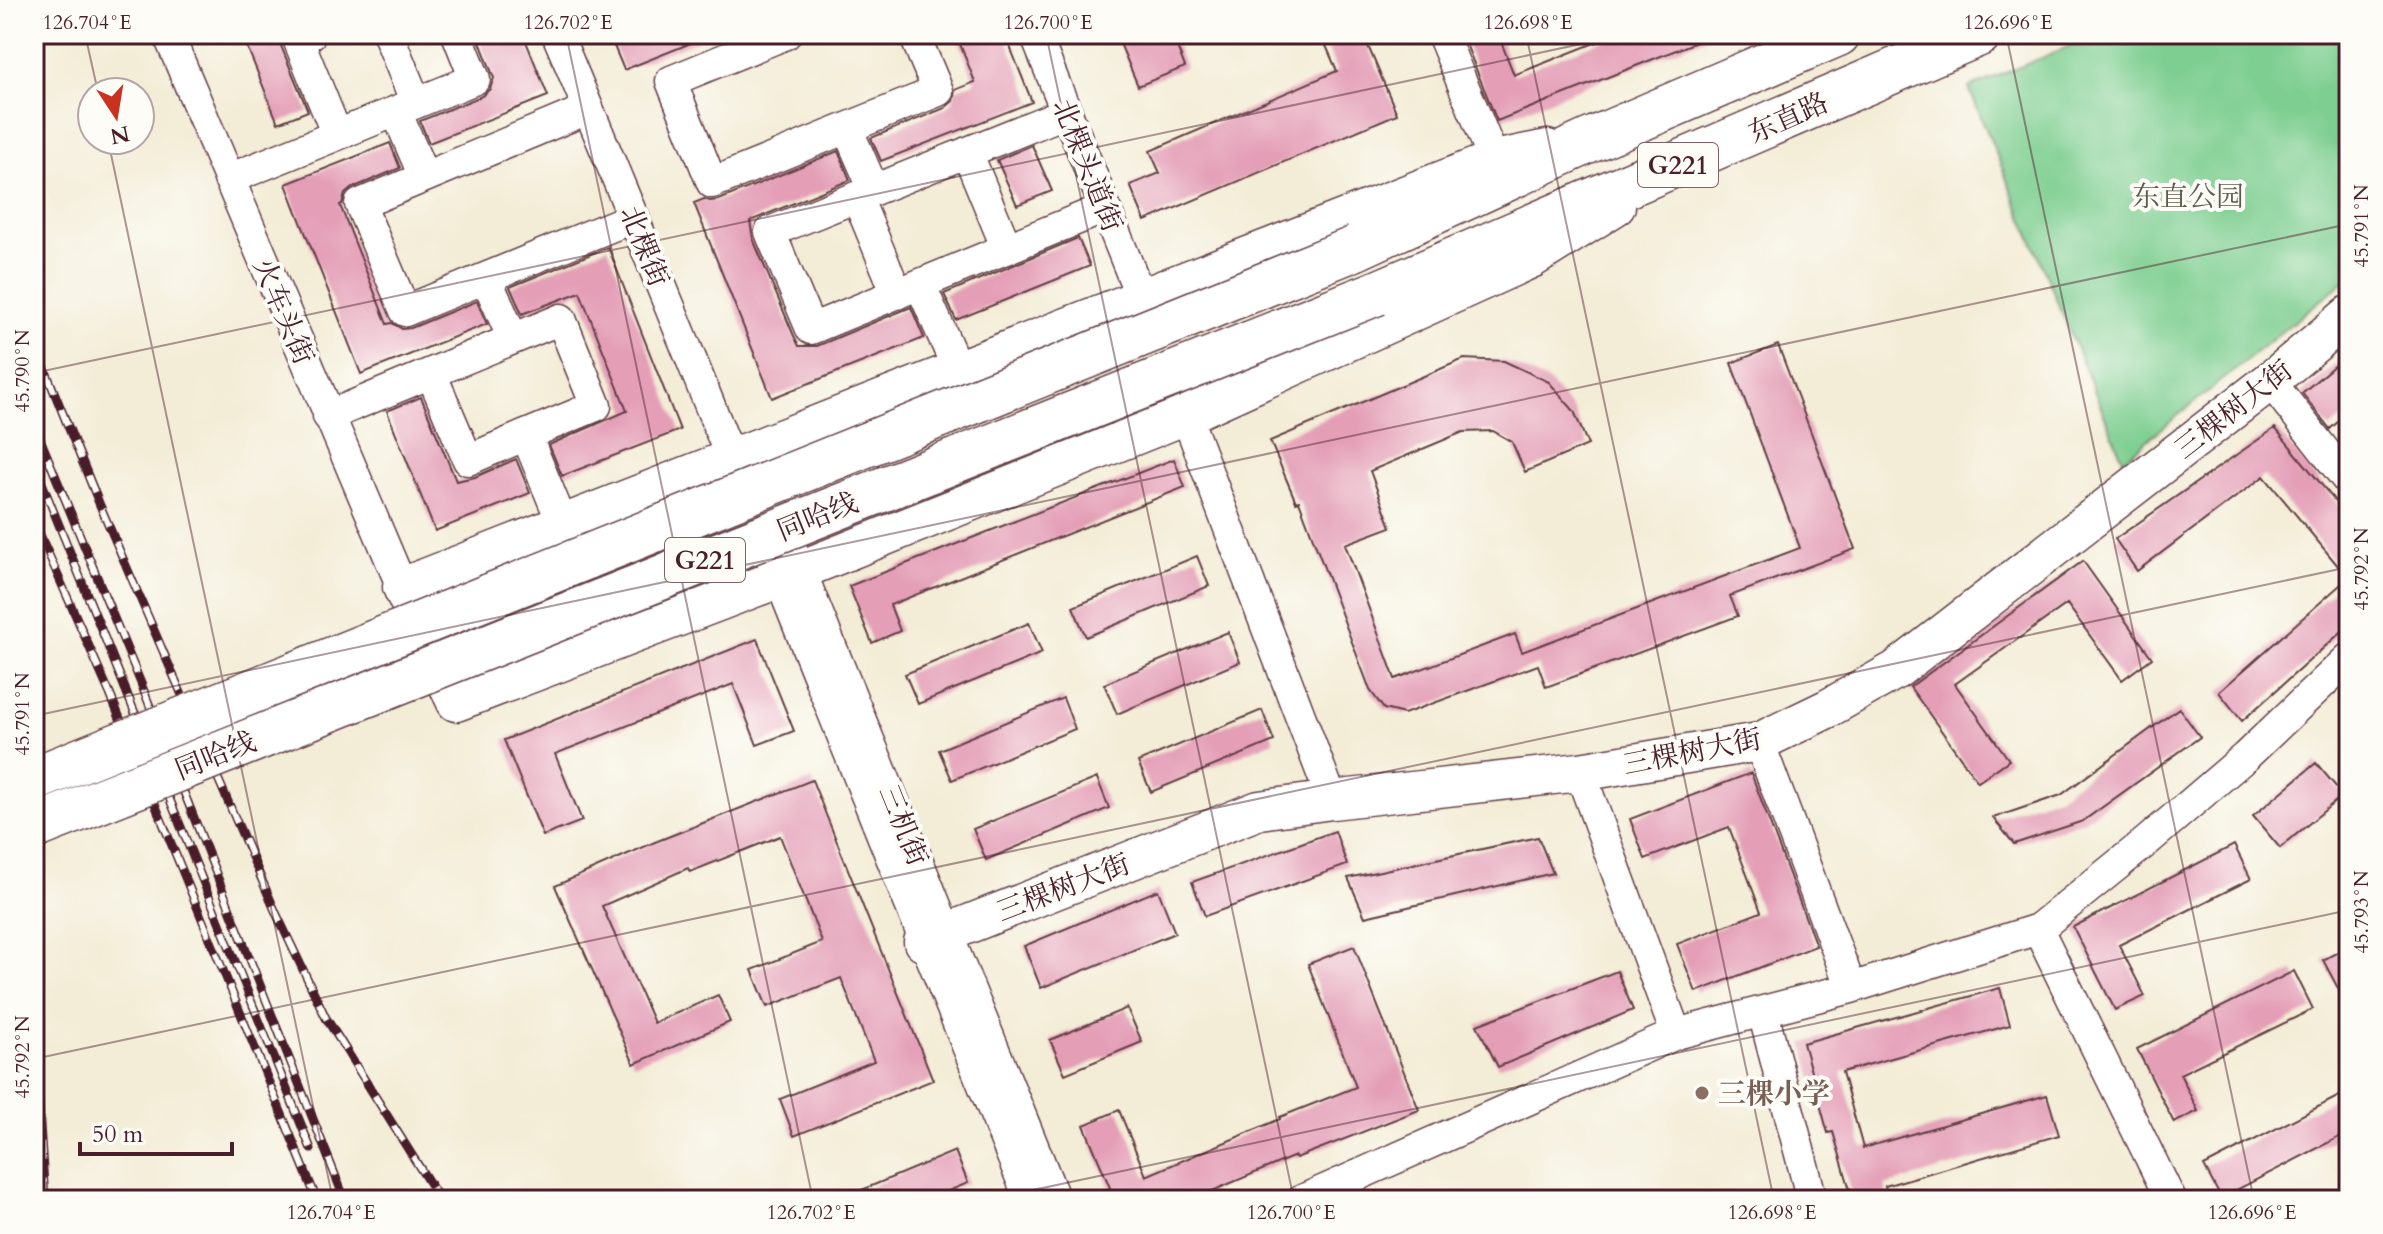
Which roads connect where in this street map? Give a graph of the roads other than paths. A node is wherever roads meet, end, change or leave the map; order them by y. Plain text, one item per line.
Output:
1 (168, 34) edge
2 (311, 34) edge
3 (388, 34) edge
4 (457, 34) edge
5 (557, 34) edge
6 (786, 34) edge
7 (914, 34) edge
8 (1035, 34) edge
9 (1442, 34) edge
10 (1838, 34) edge
11 (1979, 34) edge
12 (406, 107) junction
13 (588, 109) junction
14 (1067, 112) junction
15 (847, 128) junction
16 (337, 135) junction
17 (1589, 141) junction
18 (967, 152) junction
19 (1494, 160) junction
20 (1687, 161) junction
21 (424, 177) junction
22 (229, 179) junction
23 (865, 194) junction
24 (1105, 208) junction
25 (634, 217) junction
26 (1356, 248) joint
27 (1007, 249) junction
28 (486, 278) junction
29 (908, 289) junction
30 (1377, 293) joint
31 (1141, 297) junction
32 (2349, 315) edge
33 (513, 339) junction
34 (958, 370) junction
35 (431, 373) junction
36 (2270, 381) junction
37 (1186, 415) junction
38 (328, 416) junction
39 (526, 435) junction
40 (742, 455) junction
41 (2349, 482) edge
42 (563, 525) junction
43 (790, 574) junction
44 (402, 587) junction
45 (2349, 658) edge
46 (1759, 742) junction
47 (1580, 772) junction
48 (34, 779) edge
49 (1332, 800) junction
50 (34, 827) edge
51 (2038, 929) junction
52 (935, 937) junction
53 (1851, 988) junction
54 (1763, 1012) junction
55 (1676, 1034) junction
56 (1030, 1200) edge
57 (1055, 1200) edge
58 (1302, 1200) edge
59 (1812, 1200) edge
60 (2171, 1200) edge

1 - 22 street, 火车头街
2 - 16 street
3 - 12 street
4 - 12 street
5 - 13 street, 北棵街
6 - 15 street
7 - 15 street
8 - 14 street, 北棵头道街
9 - 19 street
10 - 17 highway, 东直路 / G221
11 - 20 highway, 东直路 / G221
12 - 16 street
12 - 21 street
13 - 21 street
13 - 25 street, 北棵街
14 - 18 street
14 - 24 street, 北棵头道街
15 - 23 street
16 - 22 street
17 - 19 main road
17 - 26 highway, 东直路 / G221
18 - 23 street
18 - 27 street
19 - 31 main road
20 - 30 highway, 东直路 / G221
20 - 37 main road
21 - 28 street
22 - 38 street, 火车头街
23 - 29 street
23 - 29 street
24 - 27 street
24 - 31 street, 北棵头道街
25 - 28 street
25 - 40 street, 北棵街
26 - 48 highway, 同哈线 / G221, bridge
27 - 29 street
28 - 33 street
29 - 34 street
30 - 50 highway, 同哈线 / G221, bridge
31 - 34 main road
32 - 36 main road, 三棵树大街
33 - 35 street
33 - 39 street
34 - 40 main road
35 - 38 street
35 - 39 street
36 - 41 street
36 - 46 main road, 三棵树大街
37 - 43 main road
37 - 49 street
38 - 44 street, 火车头街
39 - 42 street
40 - 42 main road
40 - 43 street, 三机街
42 - 44 main road
43 - 44 main road
43 - 52 street, 三机街
45 - 51 street
46 - 47 main road, 三棵树大街
46 - 53 street
47 - 49 main road, 三棵树大街
47 - 55 street
49 - 52 main road, 三棵树大街
51 - 53 street
51 - 60 street
52 - 56 street, 三机街
52 - 57 street, 三机街
53 - 54 street
54 - 55 street
54 - 59 street
55 - 58 street

